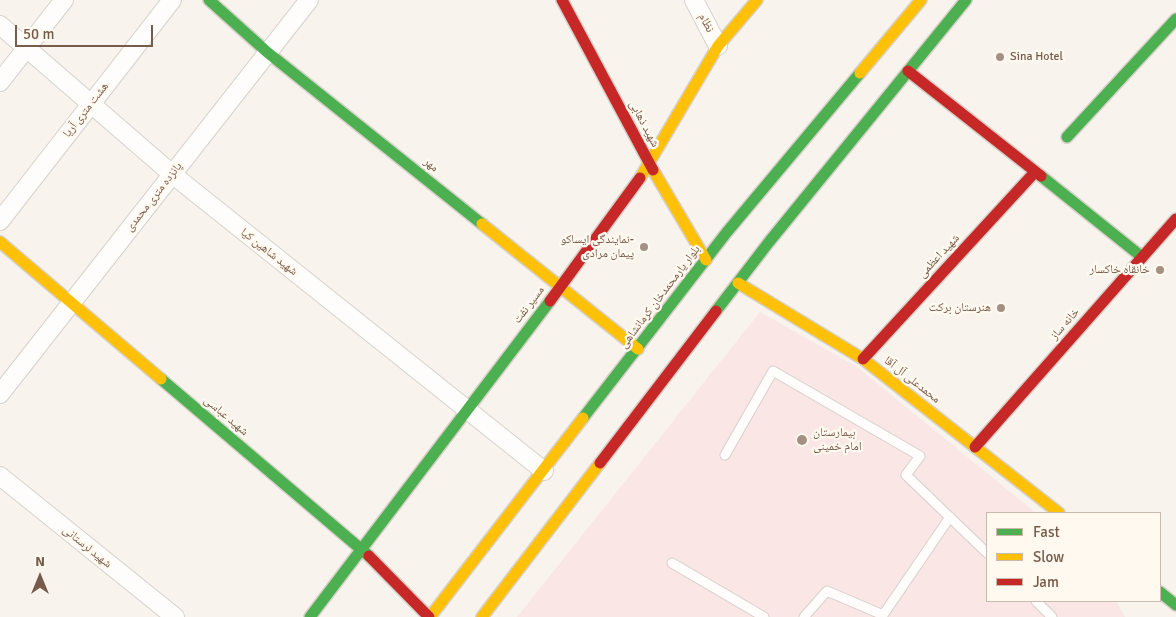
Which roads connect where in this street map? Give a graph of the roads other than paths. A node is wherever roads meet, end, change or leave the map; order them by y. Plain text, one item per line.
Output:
1 (64, 0) edge
2 (172, 0) edge
3 (208, 0) edge
4 (309, 0) edge
5 (562, 0) edge
6 (694, 0) edge
7 (757, 0) edge
8 (921, 0) edge
9 (966, 0) edge
10 (1176, 20) edge
11 (0, 25) edge
12 (718, 46) junction
13 (26, 48) junction
14 (267, 52) junction
15 (908, 71) junction
16 (0, 82) edge
17 (91, 104) junction
18 (1067, 137) dead end
19 (649, 163) junction
20 (1035, 172) junction
21 (172, 174) junction
22 (1176, 219) edge
23 (0, 221) edge
24 (0, 242) edge
25 (1142, 257) junction
26 (706, 260) junction
27 (738, 283) junction
28 (560, 286) junction
29 (72, 304) junction
30 (638, 348) junction
31 (863, 359) junction
32 (0, 394) edge
33 (468, 410) junction
34 (975, 447) junction
35 (725, 455) dead end
36 (544, 471) junction
37 (0, 476) edge
38 (1058, 512) edge
39 (950, 517) junction
40 (362, 550) junction
41 (986, 552) edge
42 (672, 563) dead end
43 (1161, 593) edge
44 (1037, 602) edge
45 (1176, 605) edge
46 (175, 617) edge
47 (310, 617) edge
48 (429, 617) edge
49 (482, 617) edge
50 (764, 617) edge
51 (804, 617) edge
52 (1052, 617) edge

1 - 13 street
2 - 17 street, هشت متری آریا
3 - 14 street, مهر
4 - 14 street, پانزده متری محمدی
5 - 19 street, شهید ذهابی
6 - 12 street, نظام
7 - 12 street, مسیر نفت
8 - 26 street, بلوار یارمحمدخان کرمانشاهی
9 - 15 street
10 - 18 street
11 - 13 street, شهید شاهین کیا
12 - 19 street, مسیر نفت
13 - 16 street
13 - 17 street, شهید شاهین کیا
14 - 21 street, پانزده متری محمدی
14 - 28 street, مهر
15 - 20 street
15 - 27 street
17 - 21 street, شهید شاهین کیا
17 - 23 street, هشت متری آریا
19 - 26 street, شهید ذهابی
19 - 28 street, مسیر نفت
20 - 25 street
20 - 31 street, شهید اعظمی
21 - 29 street, پانزده متری محمدی
21 - 33 street, شهید شاهین کیا
22 - 25 street, خانه ساز
24 - 29 street, شهید عباسی
25 - 34 street, خانه ساز
26 - 30 street, بلوار یارمحمدخان کرمانشاهی
27 - 31 street, محمدعلی آل آقا
27 - 49 street
28 - 30 street, مهر
28 - 33 street, مسیر نفت
29 - 32 street, پانزده متری محمدی
29 - 40 street, شهید عباسی
30 - 36 street, بلوار یارمحمدخان کرمانشاهی
31 - 34 street, محمدعلی آل آقا
33 - 36 street, شهید شاهین کیا
33 - 40 street, مسیر نفت
34 - 38 street, محمدعلی آل آقا
35 - 39 lane
36 - 48 street, بلوار یارمحمدخان کرمانشاهی
37 - 46 street, شهید لرستانی
39 - 41 lane
39 - 51 lane
40 - 47 street, مسیر نفت
40 - 48 street, شهید عباسی
42 - 50 lane
43 - 45 street
44 - 52 lane

